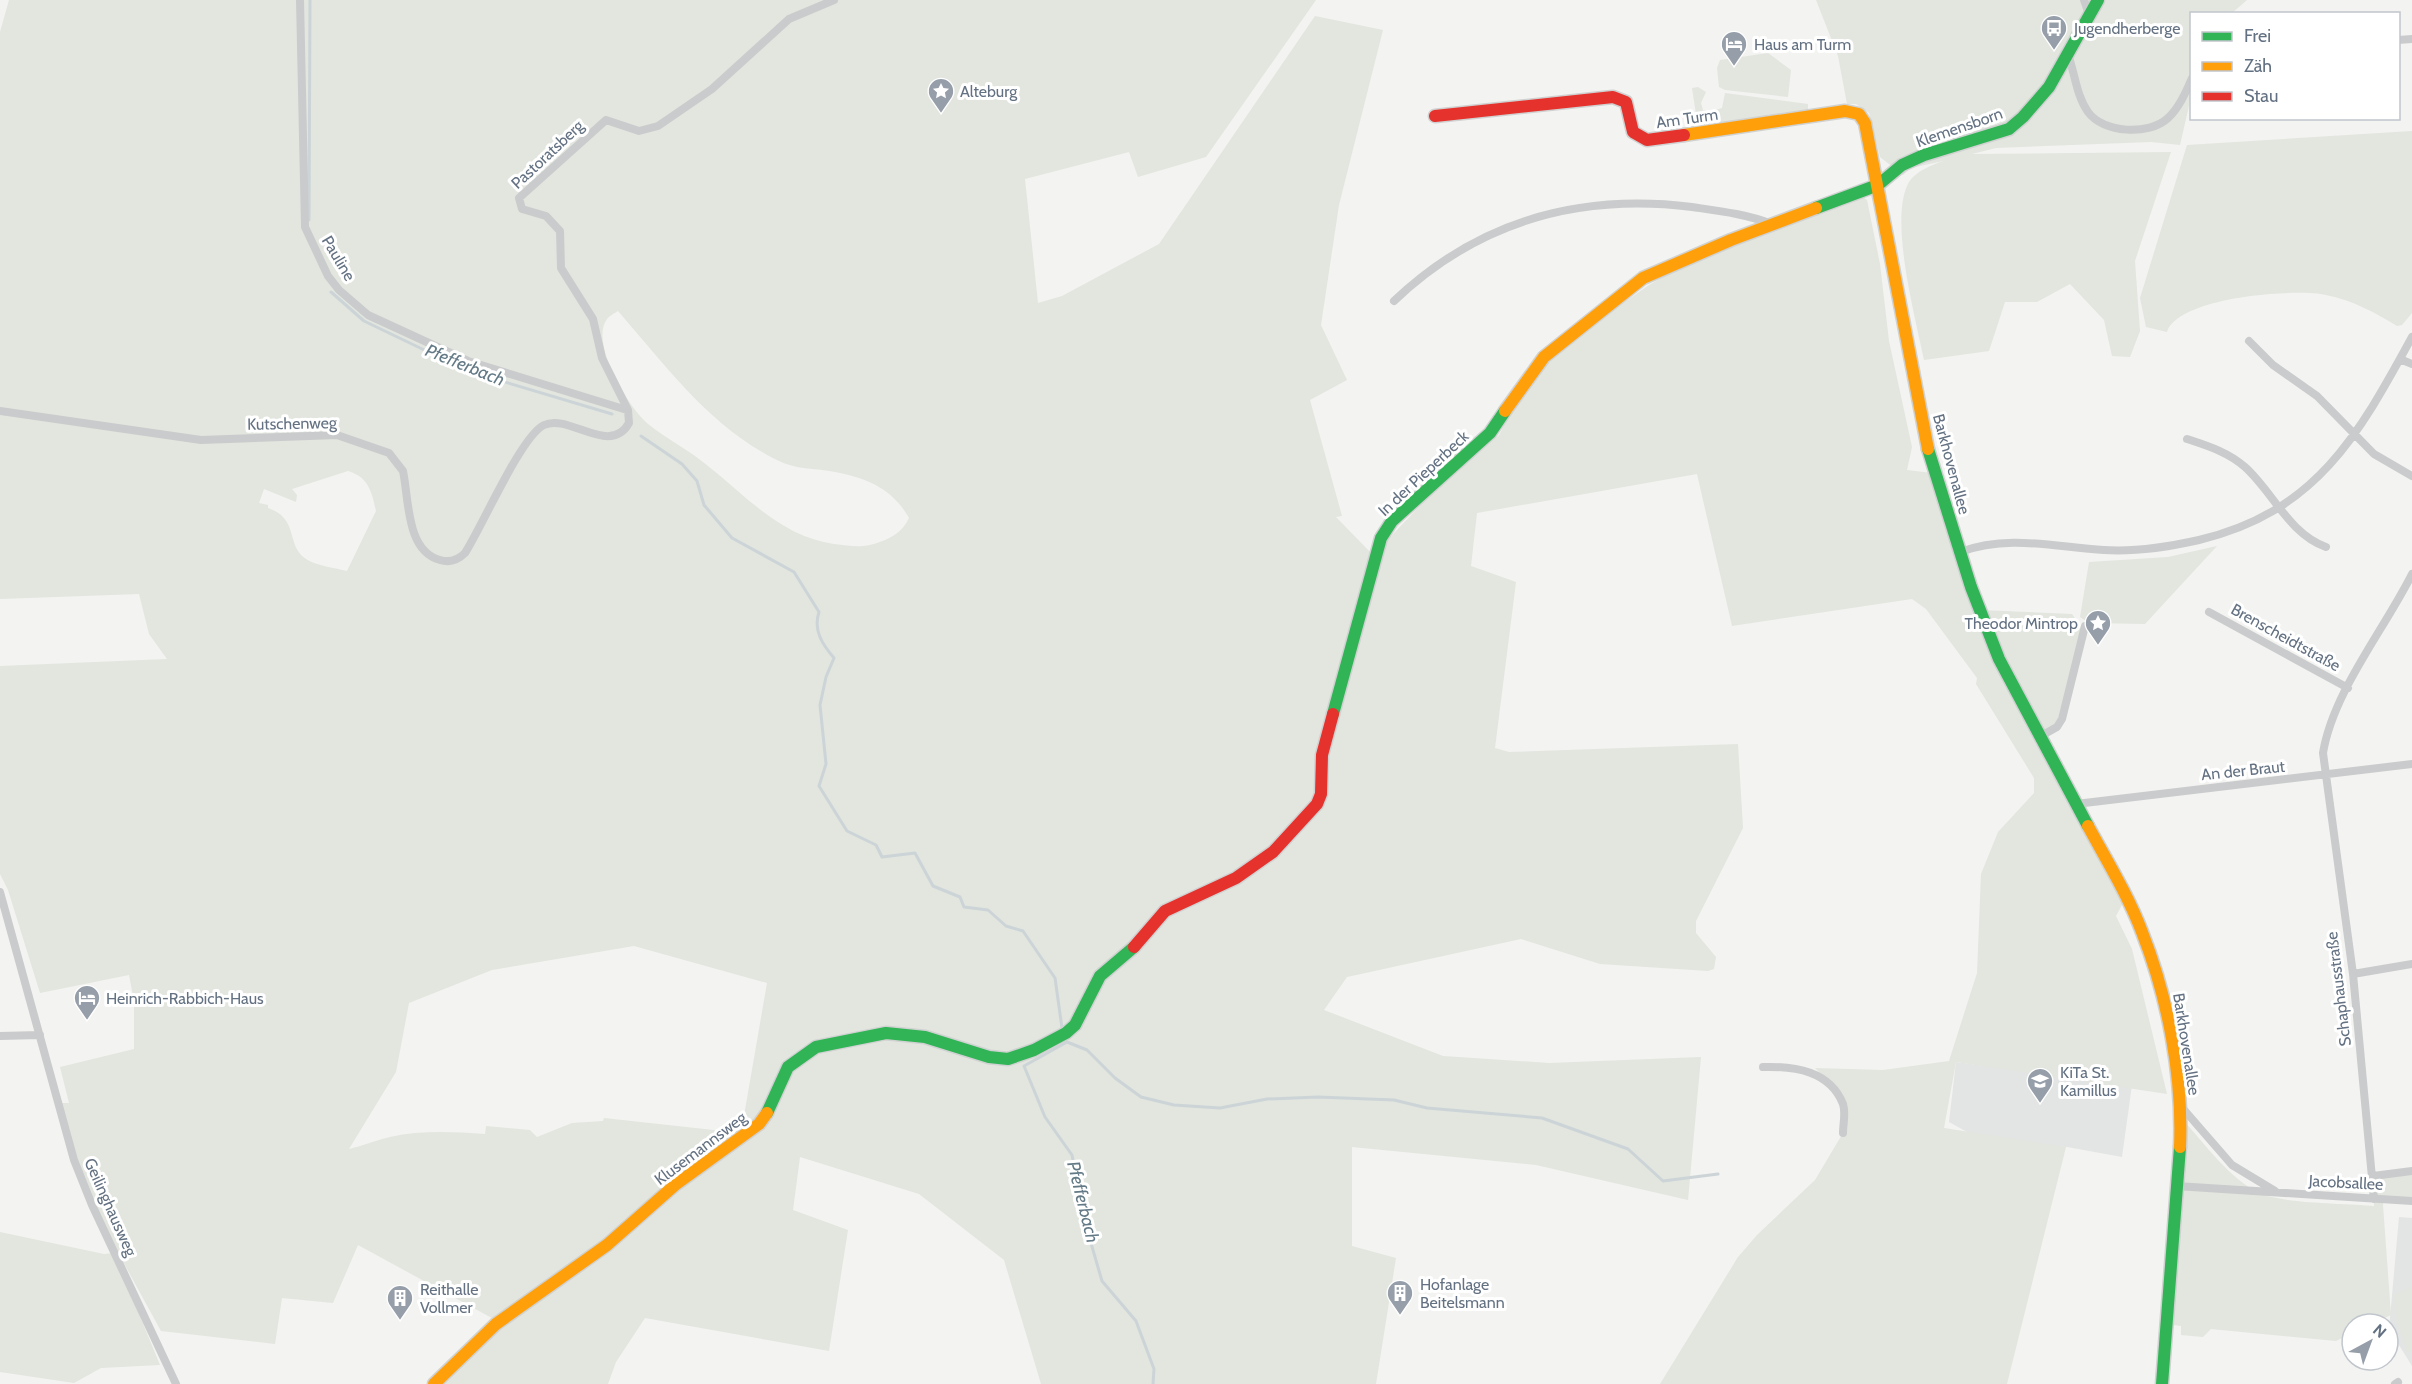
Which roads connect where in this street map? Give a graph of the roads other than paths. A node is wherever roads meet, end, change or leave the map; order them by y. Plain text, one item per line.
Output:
1 (300, 0) edge
2 (834, 0) edge
3 (2084, 0) edge
4 (2098, 0) edge
5 (2090, 17) junction
6 (2068, 55) junction
7 (2190, 82) edge
8 (1435, 116) dead end
9 (1878, 185) junction
10 (1774, 225) junction
11 (1394, 302) dead end
12 (2412, 337) edge
13 (2249, 341) dead end
14 (2400, 358) junction
15 (2412, 364) edge
16 (628, 410) junction
17 (0, 411) edge
18 (2355, 435) junction
19 (2187, 439) dead end
20 (2412, 476) edge
21 (2281, 508) junction
22 (2326, 547) dead end
23 (1959, 552) junction
24 (2412, 574) edge
25 (2209, 612) dead end
26 (2085, 626) dead end
27 (2348, 688) junction
28 (2041, 736) junction
29 (2412, 764) edge
30 (2325, 776) junction
31 (2076, 804) junction
32 (0, 892) edge
33 (1158, 917) joint
34 (2412, 964) edge
35 (2353, 974) junction
36 (40, 1035) junction
37 (0, 1036) edge
38 (1763, 1067) dead end
39 (2180, 1104) junction
40 (1843, 1133) dead end
41 (2412, 1171) edge
42 (2373, 1176) junction
43 (2176, 1186) junction
44 (2278, 1193) junction
45 (2374, 1199) junction
46 (2412, 1201) edge
47 (176, 1384) edge
48 (435, 1384) edge
49 (2162, 1384) edge

1 - 16 street, Pauline
2 - 16 street, Pastoratsberg
3 - 5 street
4 - 5 street, Klemensborn
5 - 6 street, Klemensborn
6 - 7 street
6 - 9 street, Klemensborn
8 - 9 street, Am Turm
9 - 10 street, In der Pieperbeck
9 - 23 street, Barkhovenallee
10 - 11 street
10 - 33 street, In der Pieperbeck
12 - 14 street
13 - 18 street
14 - 15 street
14 - 18 street
16 - 17 street, Kutschenweg
18 - 20 street
18 - 21 street
19 - 21 street
21 - 22 street
21 - 23 street
23 - 28 street, Barkhovenallee
24 - 27 street, Brenscheidtstraße
25 - 27 street, Brenscheidtstraße
26 - 28 street
27 - 30 street, Brenscheidtstraße
28 - 31 street, Barkhovenallee
29 - 30 street, An der Braut
30 - 31 street, An der Braut
30 - 35 street, Schaphausstraße
31 - 39 street, Barkhovenallee
32 - 36 street, Geilinghausweg
33 - 48 street, Klusemannsweg
34 - 35 street
35 - 42 street, Schaphausstraße
36 - 37 street
36 - 47 street, Geilinghausweg
38 - 40 street
39 - 43 street, Barkhovenallee
39 - 44 street, Jacobsallee
41 - 42 street, Jacobsallee
42 - 45 street, Schaphausstraße
43 - 44 street, Jacobsallee
43 - 49 street, Barkhovenallee
44 - 45 street, Jacobsallee
45 - 46 street, Jacobsallee

